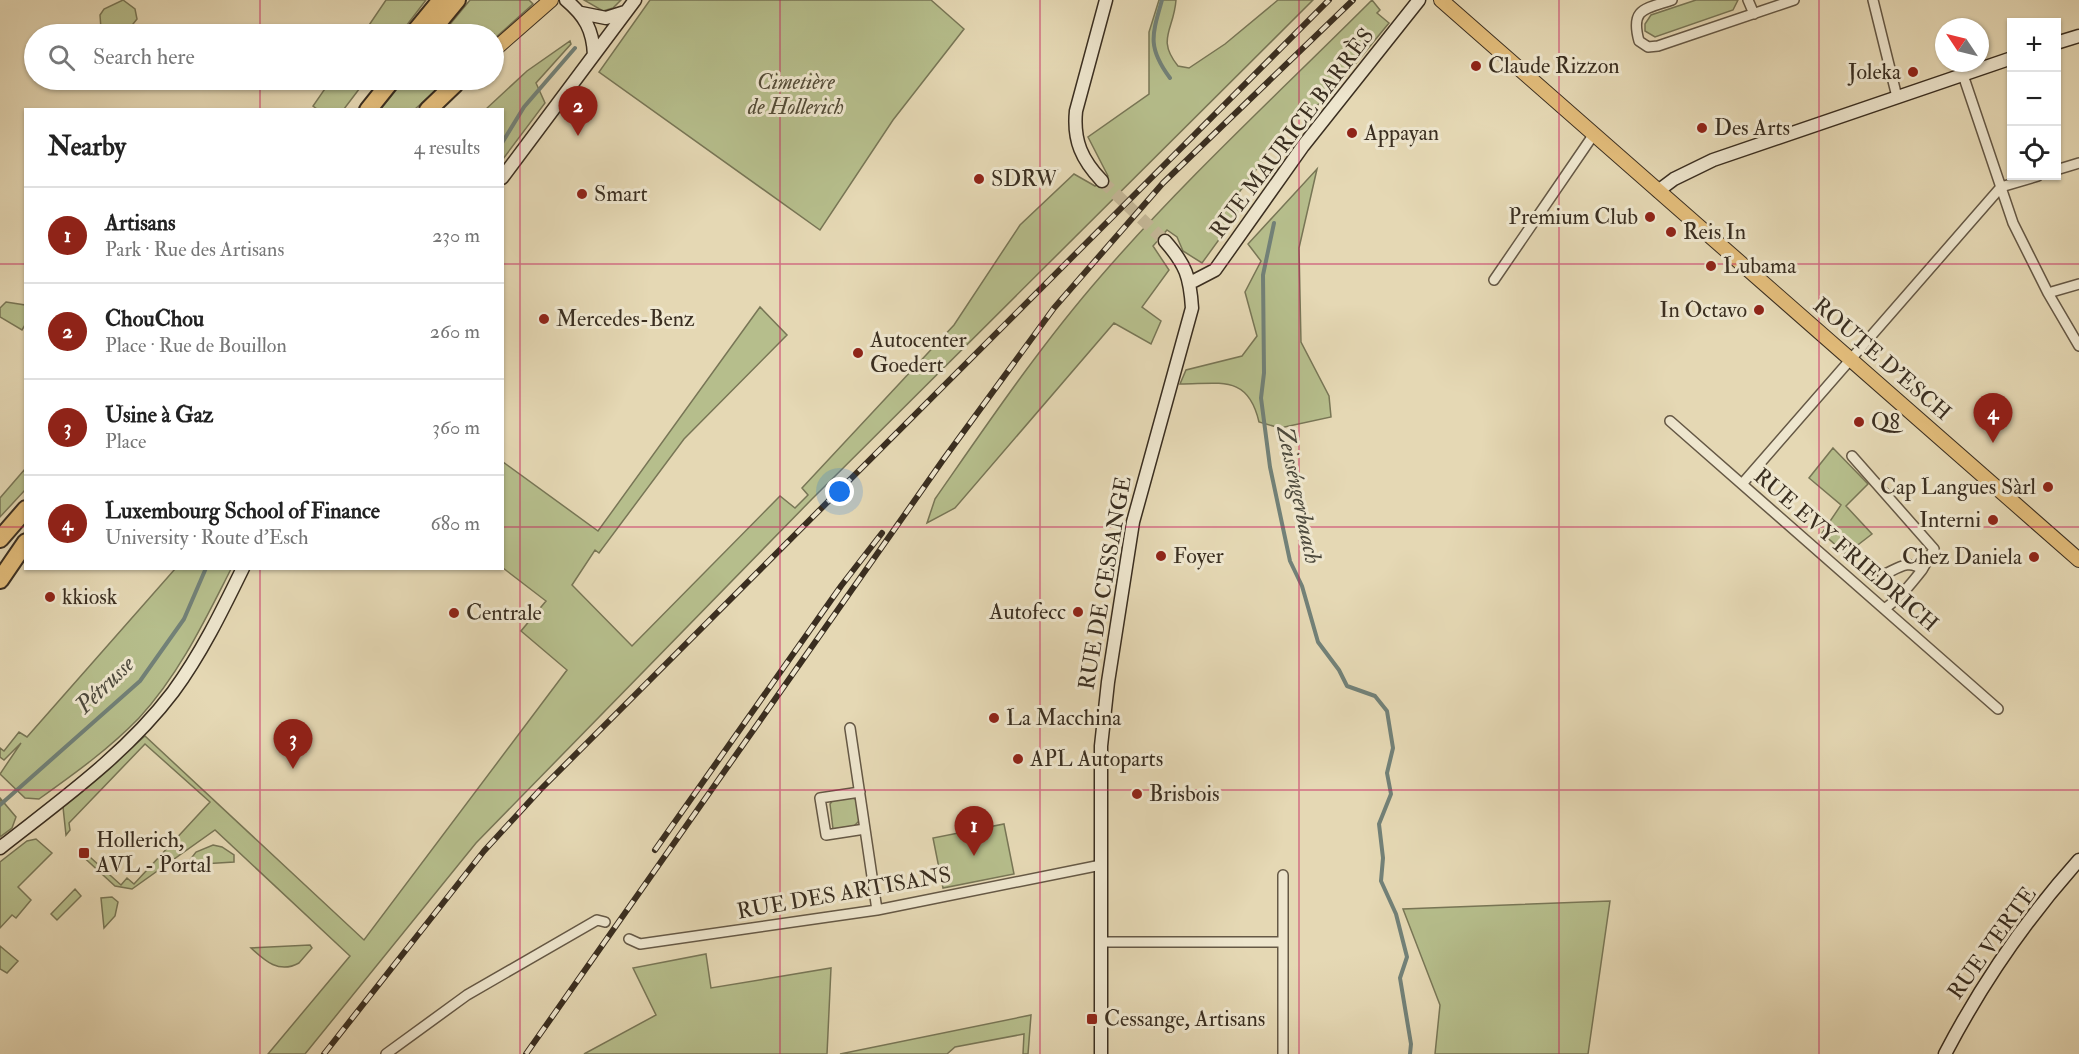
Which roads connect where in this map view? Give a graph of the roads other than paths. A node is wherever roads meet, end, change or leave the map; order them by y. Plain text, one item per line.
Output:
1 (441, 0) edge
2 (457, 0) edge
3 (551, 0) edge
4 (566, 0) edge
5 (635, 0) edge
6 (1106, 0) edge
7 (1419, 0) edge
8 (1441, 0) edge
9 (1672, 0) edge
10 (1748, 0) edge
11 (1794, 0) edge
12 (1873, 0) edge
13 (625, 12) junction
14 (581, 13) junction
15 (1754, 14) junction
16 (421, 24) edge
17 (437, 24) edge
18 (2079, 36) edge
19 (504, 41) edge
20 (2061, 41) edge
21 (594, 55) junction
22 (2007, 60) edge
23 (1963, 75) junction
24 (372, 90) edge
25 (384, 90) edge
26 (449, 90) edge
27 (1897, 97) junction
28 (360, 108) edge
29 (370, 108) edge
30 (430, 108) edge
31 (1594, 134) junction
32 (2079, 163) edge
33 (2061, 168) edge
34 (504, 175) edge
35 (2025, 180) edge
36 (1102, 181) tunnel mouth
37 (2001, 187) junction
38 (1658, 191) junction
39 (1165, 241) tunnel mouth
40 (1494, 280) dead end
41 (1191, 283) junction
42 (2079, 284) edge
43 (2048, 293) junction
44 (2079, 346) edge
45 (1850, 360) junction
46 (1670, 421) dead end
47 (1852, 456) dead end
48 (1742, 484) junction
49 (23, 512) edge
50 (0, 533) edge
51 (0, 539) edge
52 (24, 543) edge
53 (24, 544) edge
54 (2079, 560) edge
55 (0, 566) edge
56 (242, 570) edge
57 (1922, 570) junction
58 (0, 580) edge
59 (1898, 598) junction
60 (1884, 609) junction
61 (1998, 709) dead end
62 (850, 728) dead end
63 (860, 792) junction
64 (865, 828) junction
65 (0, 848) edge
66 (2079, 860) edge
67 (1101, 865) junction
68 (1283, 875) dead end
69 (877, 910) junction
70 (604, 922) dead end
71 (629, 939) dead end
72 (1101, 942) junction
73 (1283, 942) junction
74 (386, 1054) edge
75 (1101, 1054) edge
76 (1283, 1054) edge
77 (1945, 1054) edge

1 - 16 highway
2 - 17 highway
3 - 19 main road
4 - 14 street
5 - 13 street
6 - 36 street
7 - 41 street, RUE MAURICE BARRÈS
8 - 31 main road, ROUTE D'ESCH
9 - 15 street
10 - 15 street
11 - 15 street
12 - 27 street
13 - 14 street
13 - 21 street
14 - 21 street
18 - 20 street
21 - 34 street
22 - 23 street
23 - 27 street
23 - 37 street
24 - 28 highway
25 - 29 highway
26 - 30 highway
27 - 38 street
31 - 38 main road, ROUTE D'ESCH
31 - 40 street
32 - 33 street
35 - 37 street
37 - 43 street
37 - 45 street
38 - 45 main road, ROUTE D'ESCH
39 - 41 street, RUE DE CESSANGE
41 - 67 street, RUE DE CESSANGE
42 - 43 street
43 - 44 street
45 - 48 street
45 - 54 main road, ROUTE D'ESCH
46 - 48 street, RUE EVY FRIEDRICH
47 - 57 street
48 - 60 street, RUE EVY FRIEDRICH
49 - 50 highway
49 - 51 highway
52 - 55 highway
53 - 58 highway
56 - 65 street
57 - 59 street
57 - 59 street
59 - 60 street
60 - 61 street, RUE EVY FRIEDRICH
62 - 63 street
63 - 64 street
63 - 64 street
64 - 69 street
66 - 77 street, RUE VERTE
67 - 69 street, RUE DES ARTISANS
67 - 72 street, RUE DE CESSANGE
68 - 73 street
69 - 71 street, RUE DES ARTISANS
70 - 74 street
72 - 73 street
72 - 75 street, RUE DE CESSANGE
73 - 76 street

